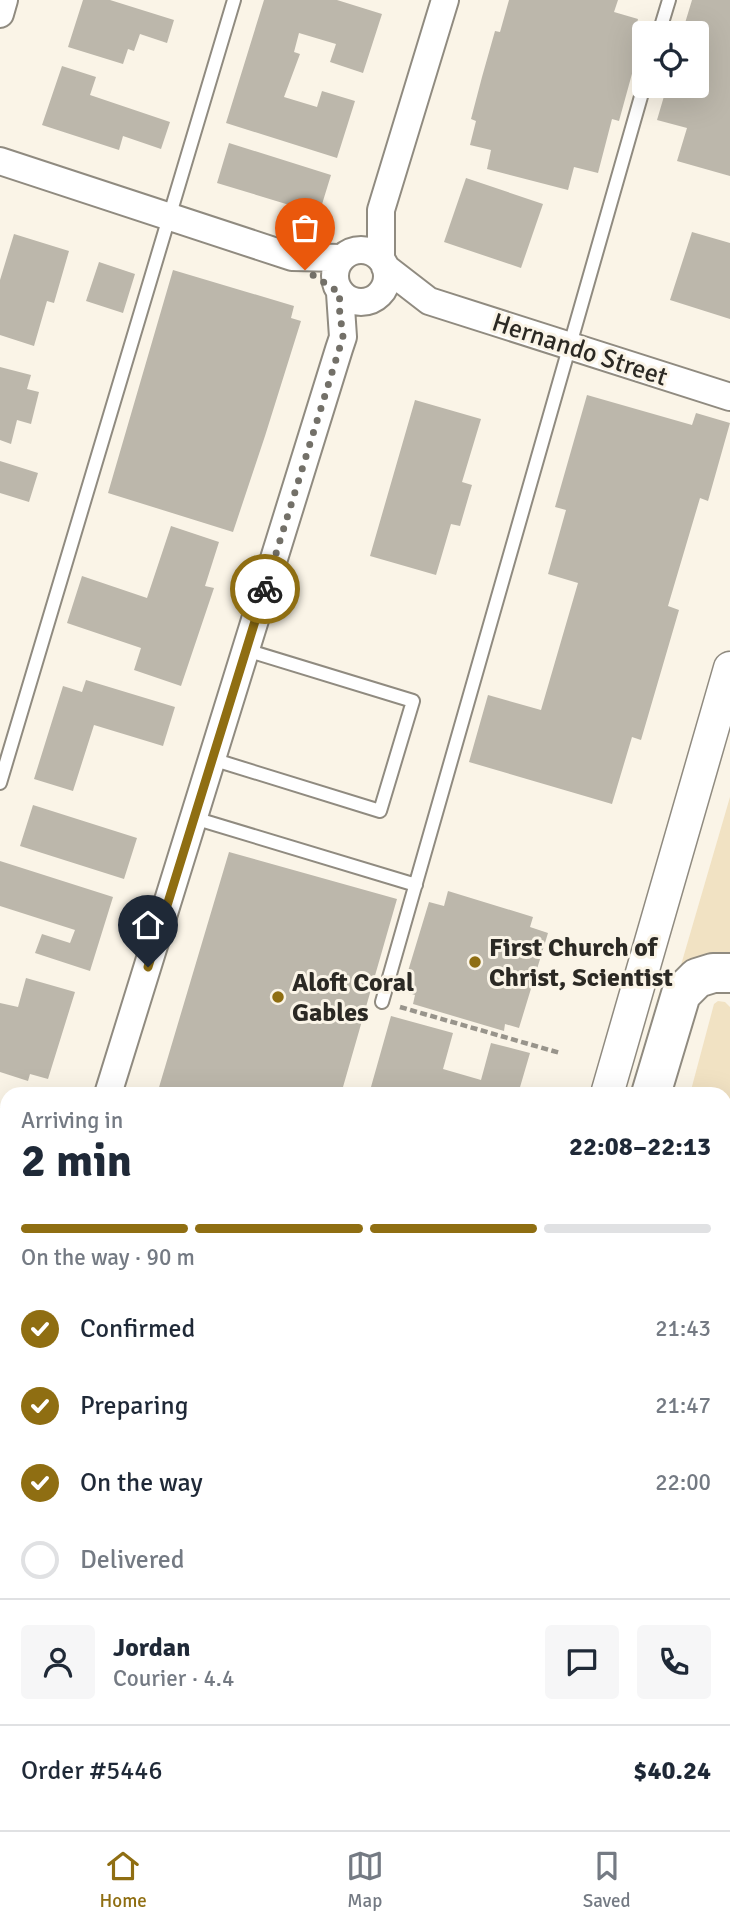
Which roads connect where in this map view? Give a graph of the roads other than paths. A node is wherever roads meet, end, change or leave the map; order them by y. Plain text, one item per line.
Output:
1 (4, 0) edge
2 (234, 0) edge
3 (445, 0) edge
4 (669, 0) edge
5 (0, 14) edge
6 (663, 21) edge
7 (641, 98) edge
8 (0, 161) edge
9 (382, 210) junction
10 (168, 215) junction
11 (346, 255) junction
12 (292, 257) junction
13 (383, 263) junction
14 (339, 291) junction
15 (372, 300) junction
16 (429, 301) junction
17 (343, 337) junction
18 (569, 346) junction
19 (730, 397) edge
20 (246, 650) junction
21 (730, 668) edge
22 (212, 758) junction
23 (0, 783) edge
24 (194, 818) junction
25 (416, 885) junction
26 (730, 973) edge
27 (382, 1002) road end
28 (110, 1087) edge
29 (609, 1087) edge
30 (653, 1087) edge

1 - 5 street
2 - 10 lane
3 - 9 street
4 - 6 lane
7 - 18 lane
8 - 10 street
9 - 11 street
9 - 13 street
10 - 12 street
10 - 23 lane
11 - 12 street
11 - 13 street
11 - 14 street
12 - 14 street
13 - 15 street
13 - 16 street, Hernando Street
14 - 15 street
14 - 17 street
15 - 16 street, Hernando Street
15 - 17 street
16 - 18 street, Hernando Street
17 - 20 street
18 - 19 street, Hernando Street
18 - 25 lane
20 - 22 street
20 - 22 lane
21 - 29 street
22 - 24 street
24 - 25 lane
24 - 28 street
25 - 27 lane
26 - 30 main road

